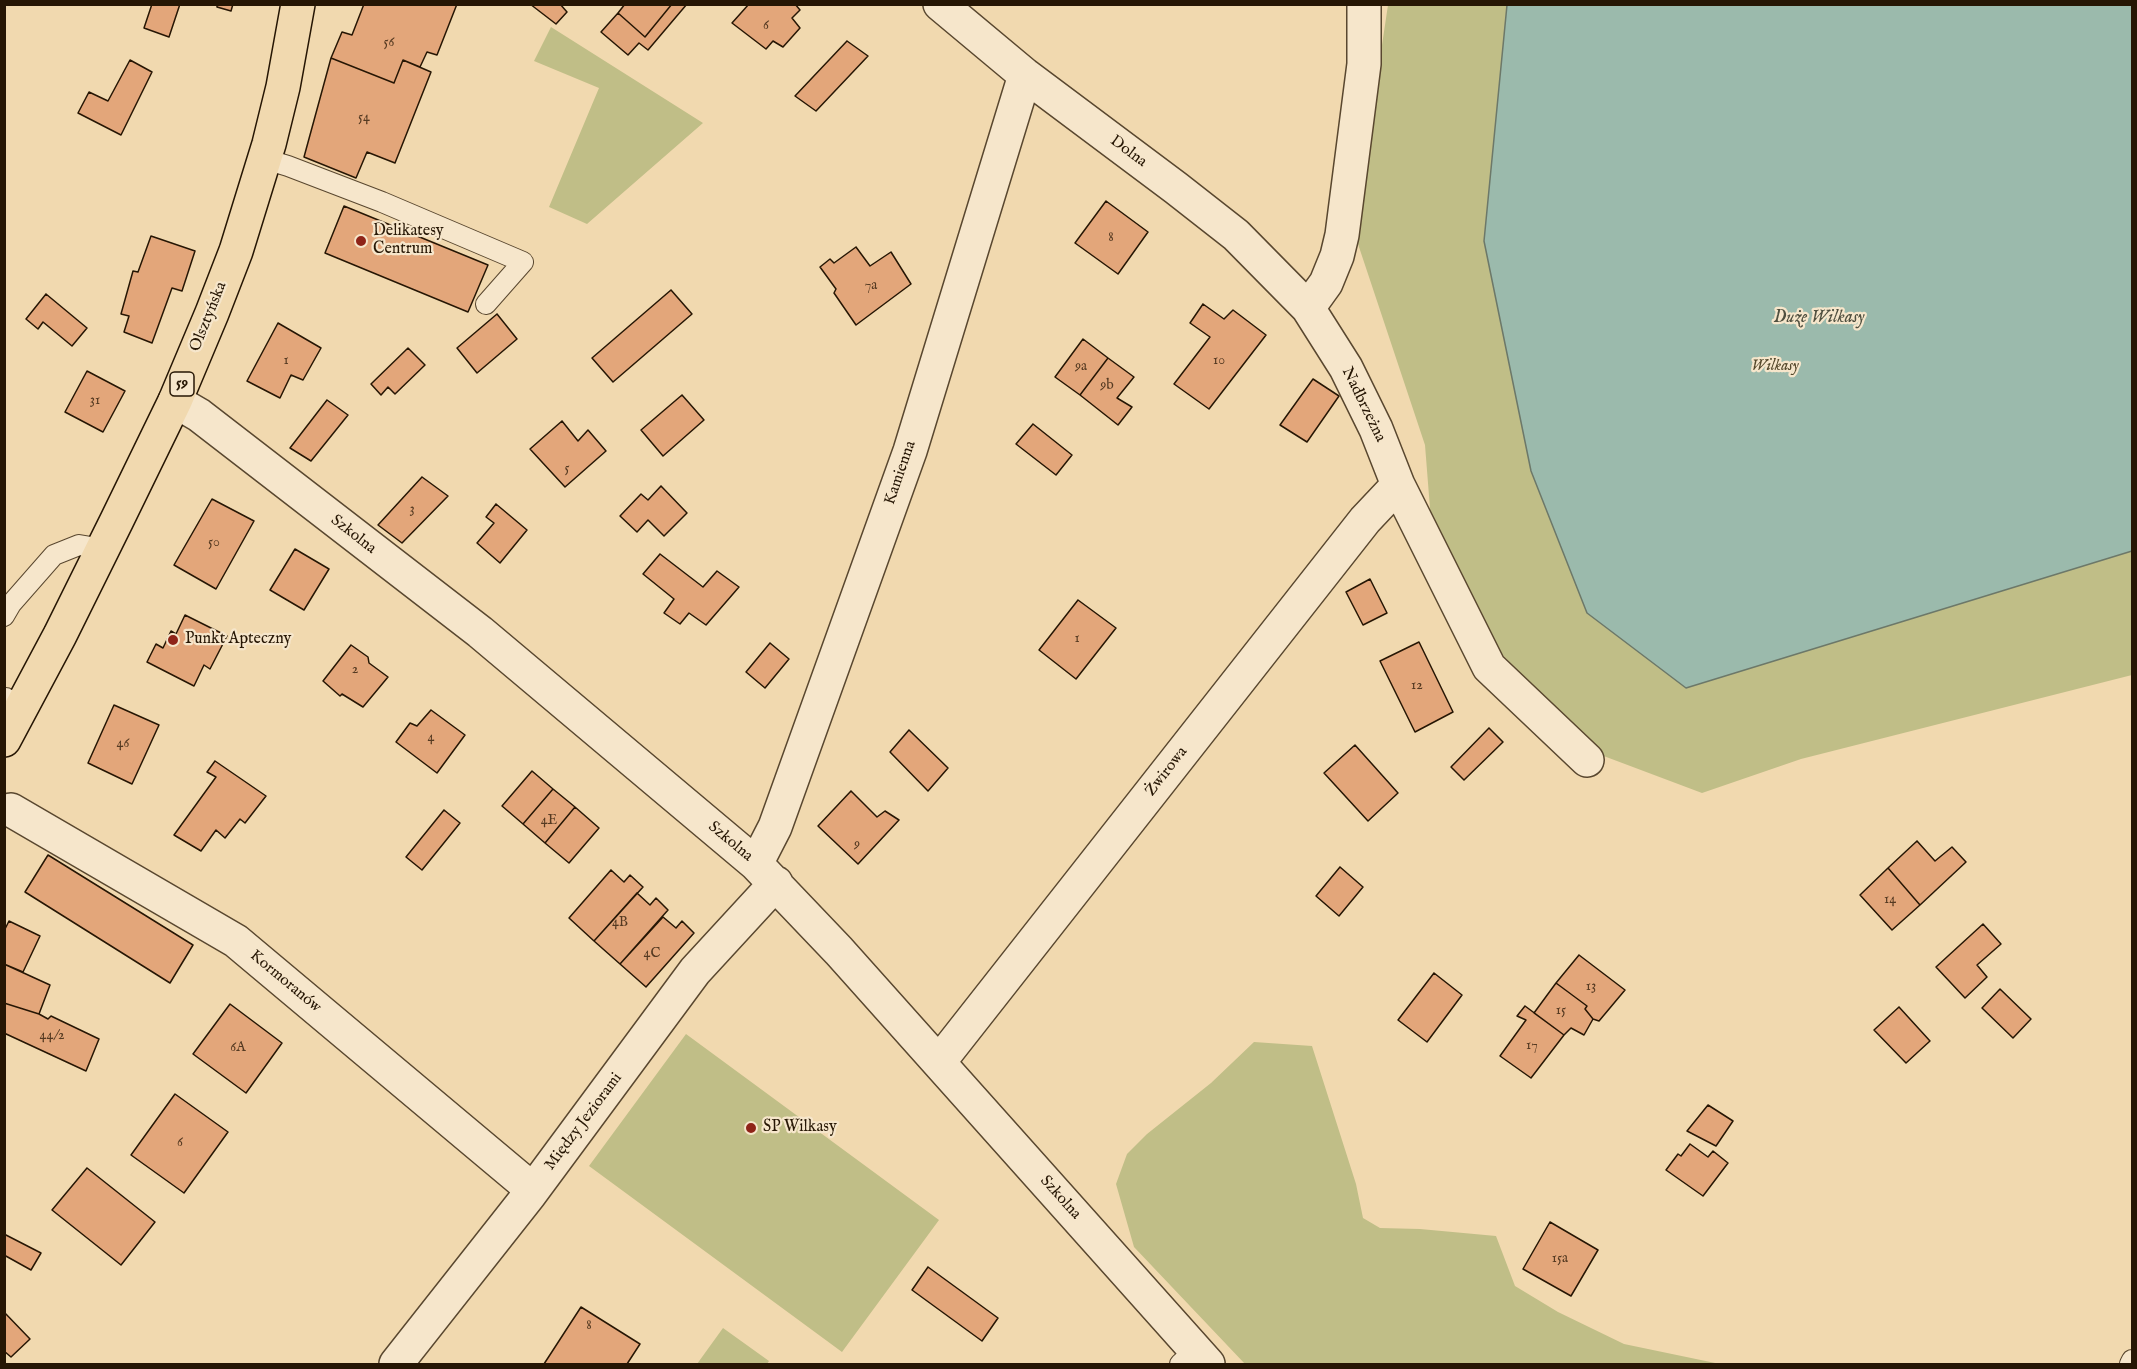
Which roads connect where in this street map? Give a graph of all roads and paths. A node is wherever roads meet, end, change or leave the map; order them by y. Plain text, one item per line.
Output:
1 (298, 4) edge
2 (940, 4) edge
3 (1364, 4) edge
4 (1025, 75) junction
5 (265, 159) junction
6 (486, 304) dead end
7 (1308, 308) junction
8 (175, 401) junction
9 (1398, 485) junction
10 (103, 549) junction
11 (4, 616) edge
12 (9, 700) edge
13 (4, 740) edge
14 (1587, 760) dead end
15 (11, 810) dead end
16 (766, 874) junction
17 (939, 1062) junction
18 (533, 1190) junction
19 (1195, 1360) edge
20 (2133, 1360) edge
21 (396, 1365) edge
22 (2130, 1365) edge

1 - 5 main road, Olsztyńska / 59
2 - 4 street, Dolna
3 - 7 street
4 - 7 street, Dolna
4 - 16 street, Kamienna
5 - 6 lane
5 - 8 main road, Olsztyńska / 59
7 - 9 street, Nadbrzeżna
8 - 10 main road, Olsztyńska / 59
8 - 16 street, Szkolna
9 - 14 street, Nadbrzeżna
9 - 17 street, Żwirowa
10 - 11 lane
10 - 12 main road, Olsztyńska / 59
12 - 13 main road, Olsztyńska / 59
15 - 18 street, Kormoranów
16 - 17 street, Szkolna
16 - 18 street, Między Jeziorami
17 - 19 street, Szkolna
18 - 21 street, Między Jeziorami
20 - 22 lane

